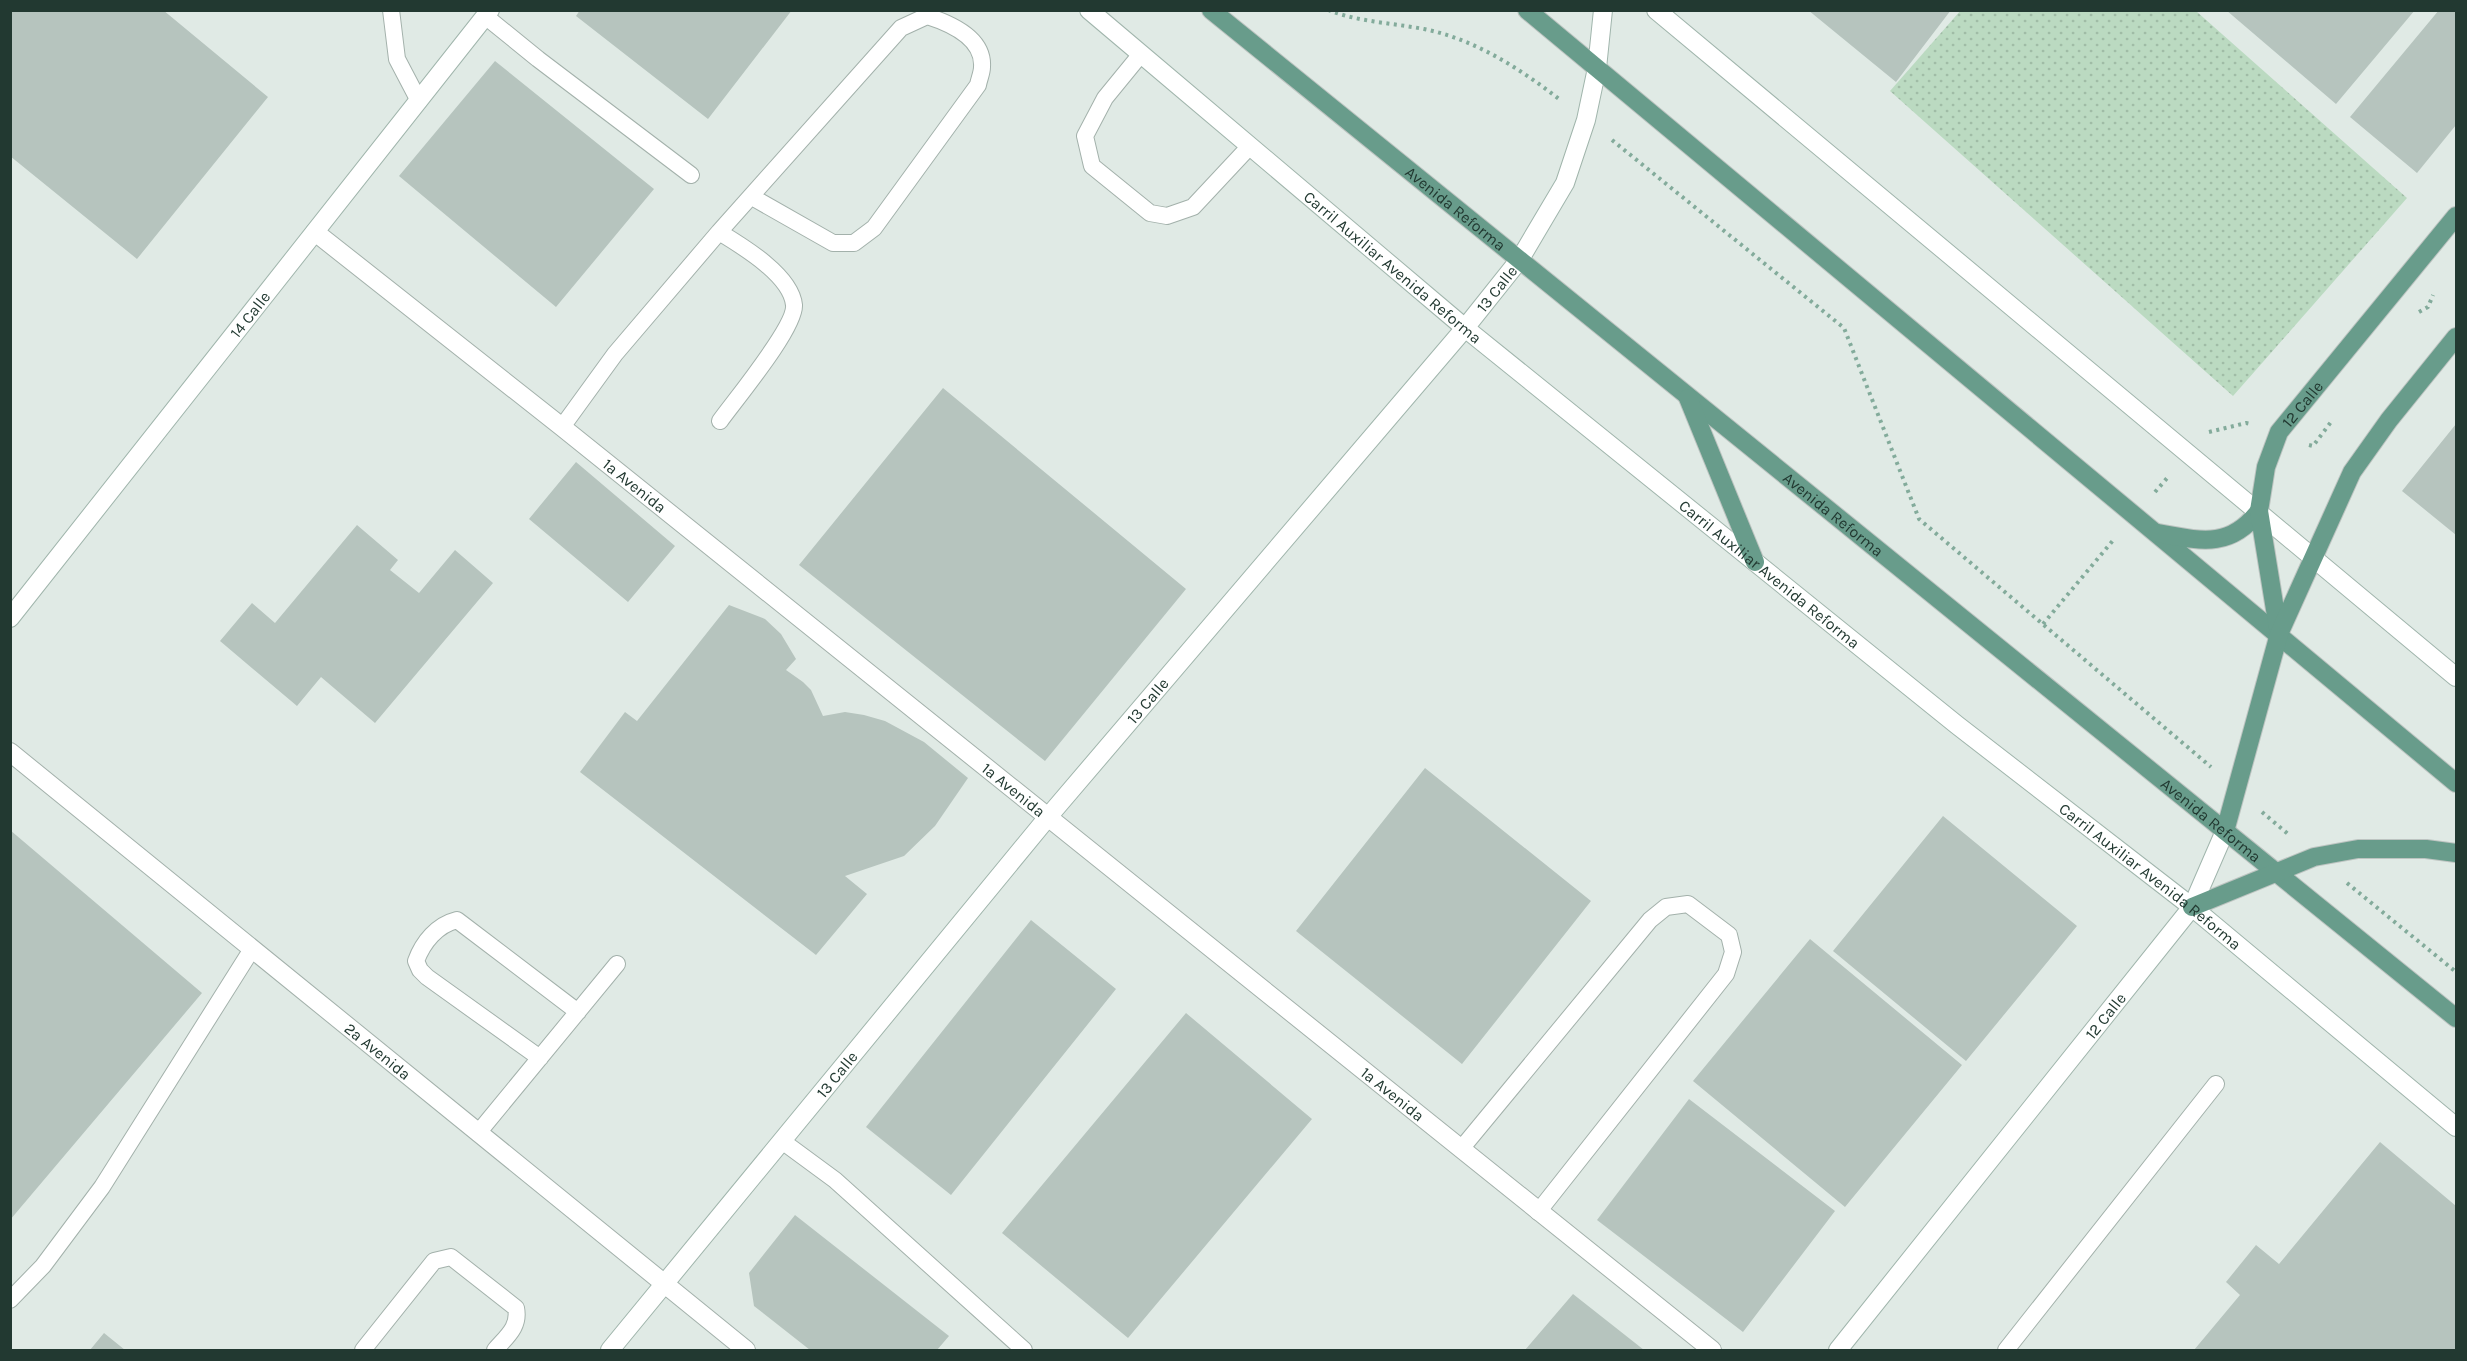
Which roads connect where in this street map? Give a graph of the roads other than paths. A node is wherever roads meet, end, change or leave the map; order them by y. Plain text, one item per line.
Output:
1 (391, 10) edge
2 (1089, 10) edge
3 (1212, 10) edge
4 (1527, 10) edge
5 (1603, 10) edge
6 (1656, 10) edge
7 (488, 13) edge
8 (1141, 54) junction
9 (1597, 68) junction
10 (419, 101) junction
11 (1250, 146) junction
12 (691, 175) dead end
13 (752, 196) junction
14 (2457, 216) edge
15 (315, 232) junction
16 (719, 232) junction
17 (1520, 259) junction
18 (1465, 328) junction
19 (2457, 337) edge
20 (1688, 396) junction
21 (720, 421) dead end
22 (562, 427) junction
23 (2259, 511) junction
24 (2155, 533) junction
25 (2313, 557) junction
26 (1755, 562) junction
27 (10, 618) edge
28 (2279, 634) junction
29 (2457, 677) edge
30 (10, 752) edge
31 (2457, 783) edge
32 (1048, 818) junction
33 (2225, 831) junction
34 (2457, 853) edge
35 (2277, 871) junction
36 (2192, 907) junction
37 (252, 949) junction
38 (617, 964) dead end
39 (579, 1012) junction
40 (2457, 1018) edge
41 (540, 1058) junction
42 (2216, 1084) dead end
43 (2457, 1127) edge
44 (478, 1133) junction
45 (782, 1141) junction
46 (1461, 1149) junction
47 (1538, 1212) junction
48 (664, 1284) junction
49 (10, 1300) edge
50 (363, 1350) edge
51 (495, 1350) edge
52 (610, 1350) edge
53 (746, 1350) edge
54 (1024, 1350) edge
55 (1712, 1350) edge
56 (1838, 1350) edge
57 (2006, 1350) edge

1 - 10 lane
2 - 8 street, Carril Auxiliar Avenida Reforma
3 - 17 main road, Avenida Reforma
4 - 9 main road
5 - 9 street, 13 Calle
6 - 23 street
7 - 10 street, 14 Calle
7 - 12 lane
8 - 11 street, Carril Auxiliar Avenida Reforma
8 - 11 lane
9 - 17 street, 13 Calle
9 - 24 main road
10 - 15 street, 14 Calle
11 - 18 street, Carril Auxiliar Avenida Reforma
13 - 13 lane
13 - 16 lane
14 - 23 main road, 12 Calle
15 - 22 street, 1a Avenida
15 - 27 street, 14 Calle
16 - 21 lane
16 - 22 lane
17 - 18 street, 13 Calle
17 - 20 main road, Avenida Reforma
18 - 26 street, Carril Auxiliar Avenida Reforma
18 - 32 street, 13 Calle
19 - 25 main road, 12 Calle
20 - 26 main road
20 - 33 main road, Avenida Reforma
22 - 32 street, 1a Avenida
23 - 24 main road
23 - 25 street
23 - 28 main road, 12 Calle
24 - 28 main road
25 - 28 main road, 12 Calle
25 - 29 street
26 - 36 street, Carril Auxiliar Avenida Reforma
28 - 31 main road
28 - 33 main road, 12 Calle
30 - 37 street, 2a Avenida
32 - 45 street, 13 Calle
32 - 46 street, 1a Avenida
33 - 35 main road, Avenida Reforma
33 - 36 street, 12 Calle
34 - 35 main road
35 - 36 main road
35 - 40 main road, Avenida Reforma
36 - 43 street, Carril Auxiliar Avenida Reforma
36 - 56 street, 12 Calle
37 - 44 street, 2a Avenida
37 - 49 lane
38 - 39 lane
39 - 41 lane
39 - 41 lane
41 - 44 lane
42 - 57 lane
44 - 48 street, 2a Avenida
45 - 48 street, 13 Calle
45 - 54 lane
46 - 47 street, 1a Avenida
46 - 47 lane
47 - 55 street, 1a Avenida
48 - 52 street, 13 Calle
48 - 53 street, 2a Avenida
50 - 51 lane

